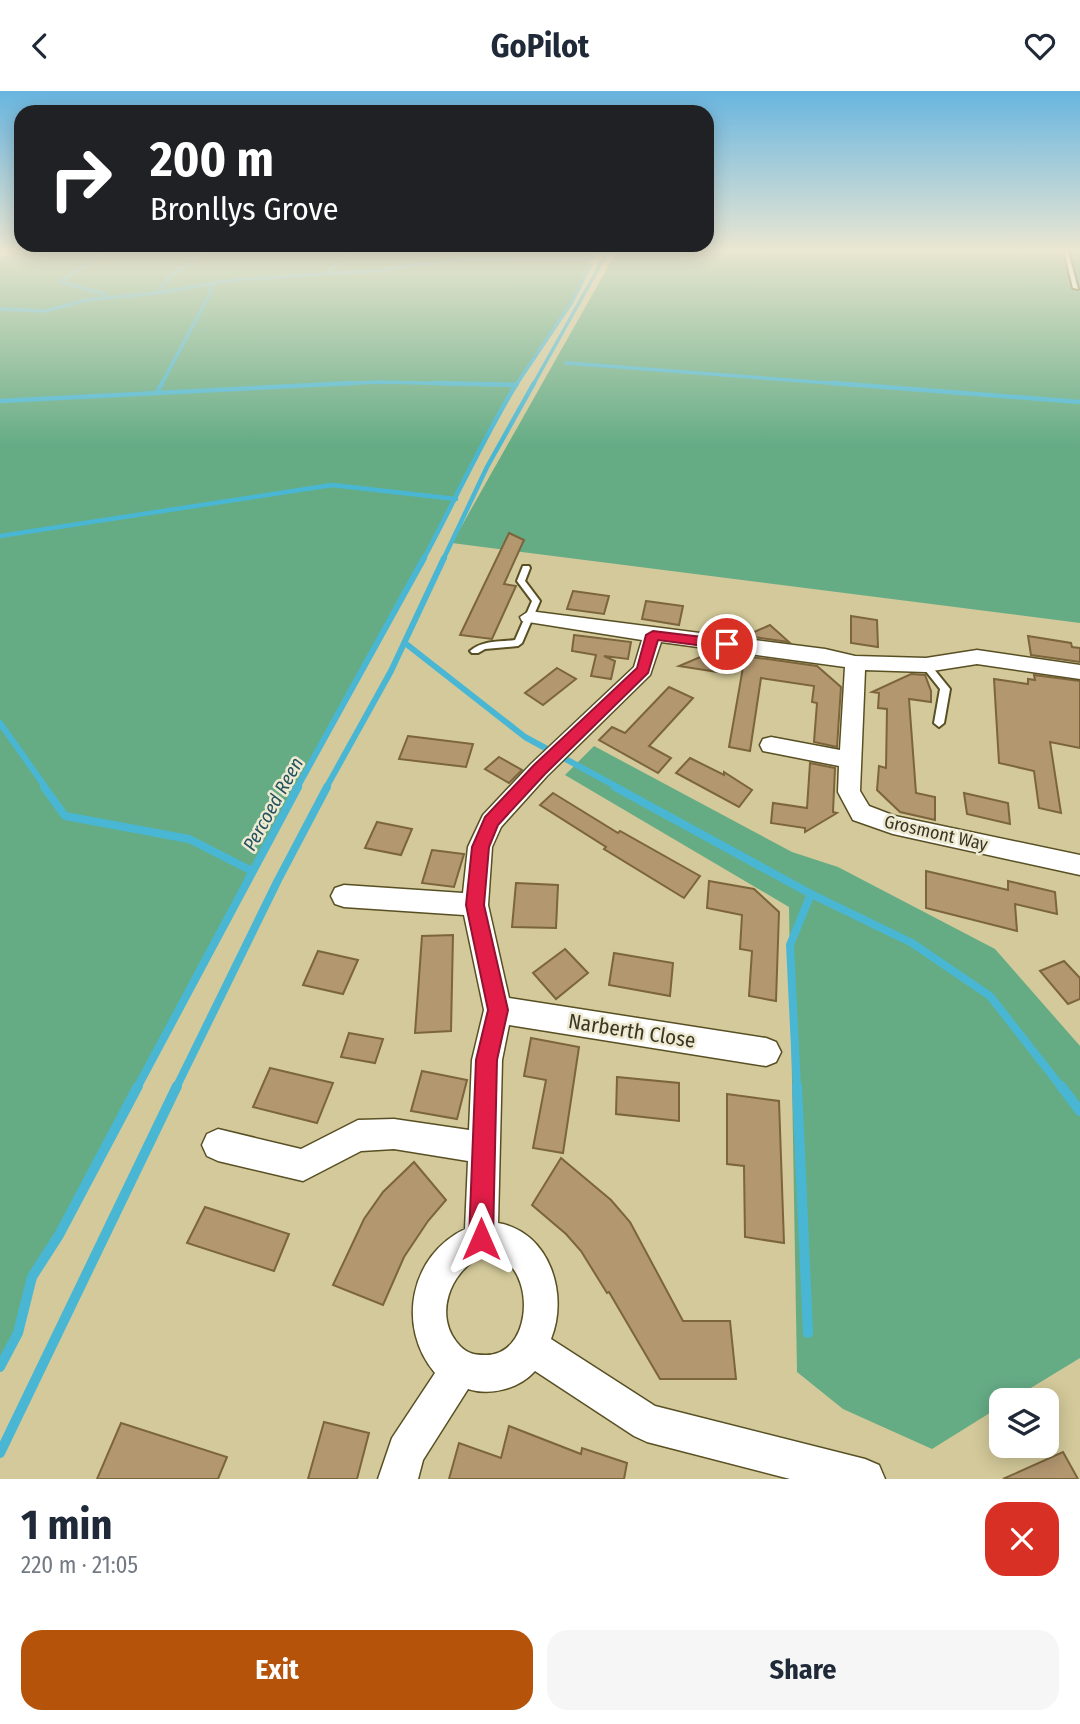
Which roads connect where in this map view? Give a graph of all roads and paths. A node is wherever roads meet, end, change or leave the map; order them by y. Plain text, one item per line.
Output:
1 (526, 568) dead end
2 (529, 617) junction
3 (653, 635) junction
4 (475, 651) dead end
5 (855, 663) junction
6 (926, 665) junction
7 (1080, 672) edge
8 (939, 723) dead end
9 (583, 729) joint
10 (771, 745) dead end
11 (849, 760) junction
12 (539, 770) joint
13 (1080, 865) edge
14 (344, 897) dead end
15 (475, 905) junction
16 (498, 1010) junction
17 (765, 1052) dead end
18 (218, 1145) dead end
19 (482, 1148) junction
20 (481, 1239) junction
21 (531, 1347) junction
22 (459, 1369) junction
23 (806, 1472) edge
24 (398, 1479) edge
25 (865, 1479) edge

1 - 2 lane
2 - 3 street
2 - 4 lane
3 - 5 street
3 - 9 street
5 - 6 street
5 - 11 street, Grosmont Way
6 - 7 street
6 - 8 lane
9 - 12 street
10 - 11 street
11 - 13 street, Grosmont Way
12 - 15 street
14 - 15 street
15 - 16 street
16 - 17 street, Narberth Close
16 - 19 street
18 - 19 street
19 - 20 street
20 - 21 street
20 - 22 street
21 - 22 street
21 - 23 street
22 - 24 street
23 - 25 street

